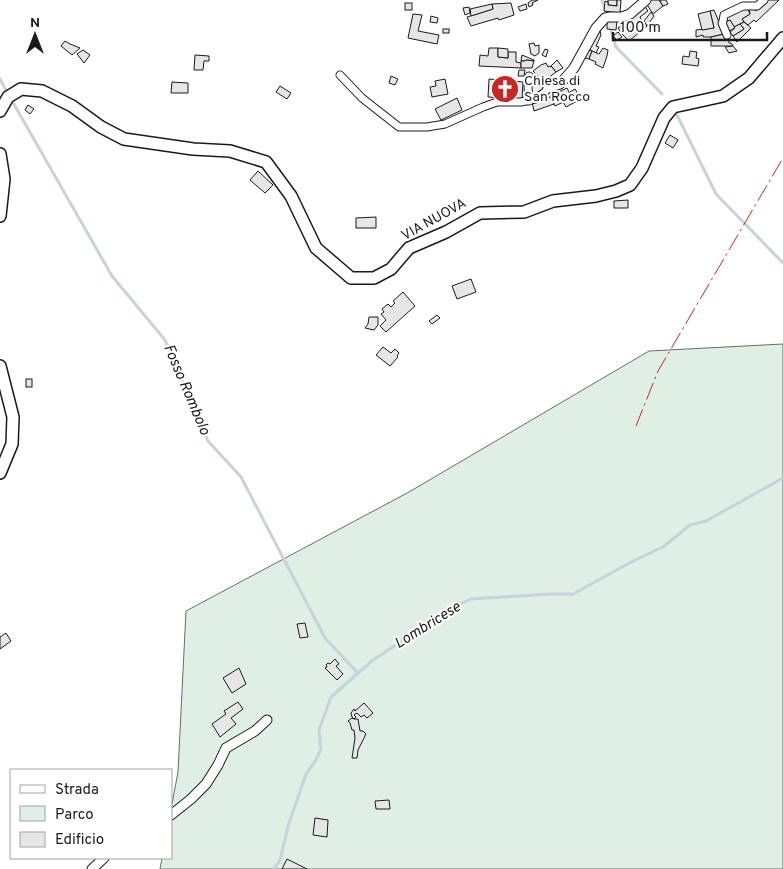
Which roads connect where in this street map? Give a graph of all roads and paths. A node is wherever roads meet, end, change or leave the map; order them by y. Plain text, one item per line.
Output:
1 (646, 0) edge
2 (764, 0) edge
3 (727, 34) dead end
4 (783, 38) edge
5 (340, 75) dead end
6 (529, 76) dead end
7 (548, 88) joint
8 (529, 101) junction
9 (0, 111) edge
10 (0, 154) edge
11 (0, 216) edge
12 (0, 366) edge
13 (0, 473) edge
14 (267, 720) dead end
15 (172, 814) edge
16 (103, 859) edge
17 (92, 869) edge

1 - 7 street
2 - 3 street
4 - 9 street, VIA NUOVA
5 - 8 street
6 - 8 street
7 - 8 street
10 - 11 street
12 - 13 street
14 - 15 street
16 - 17 street

